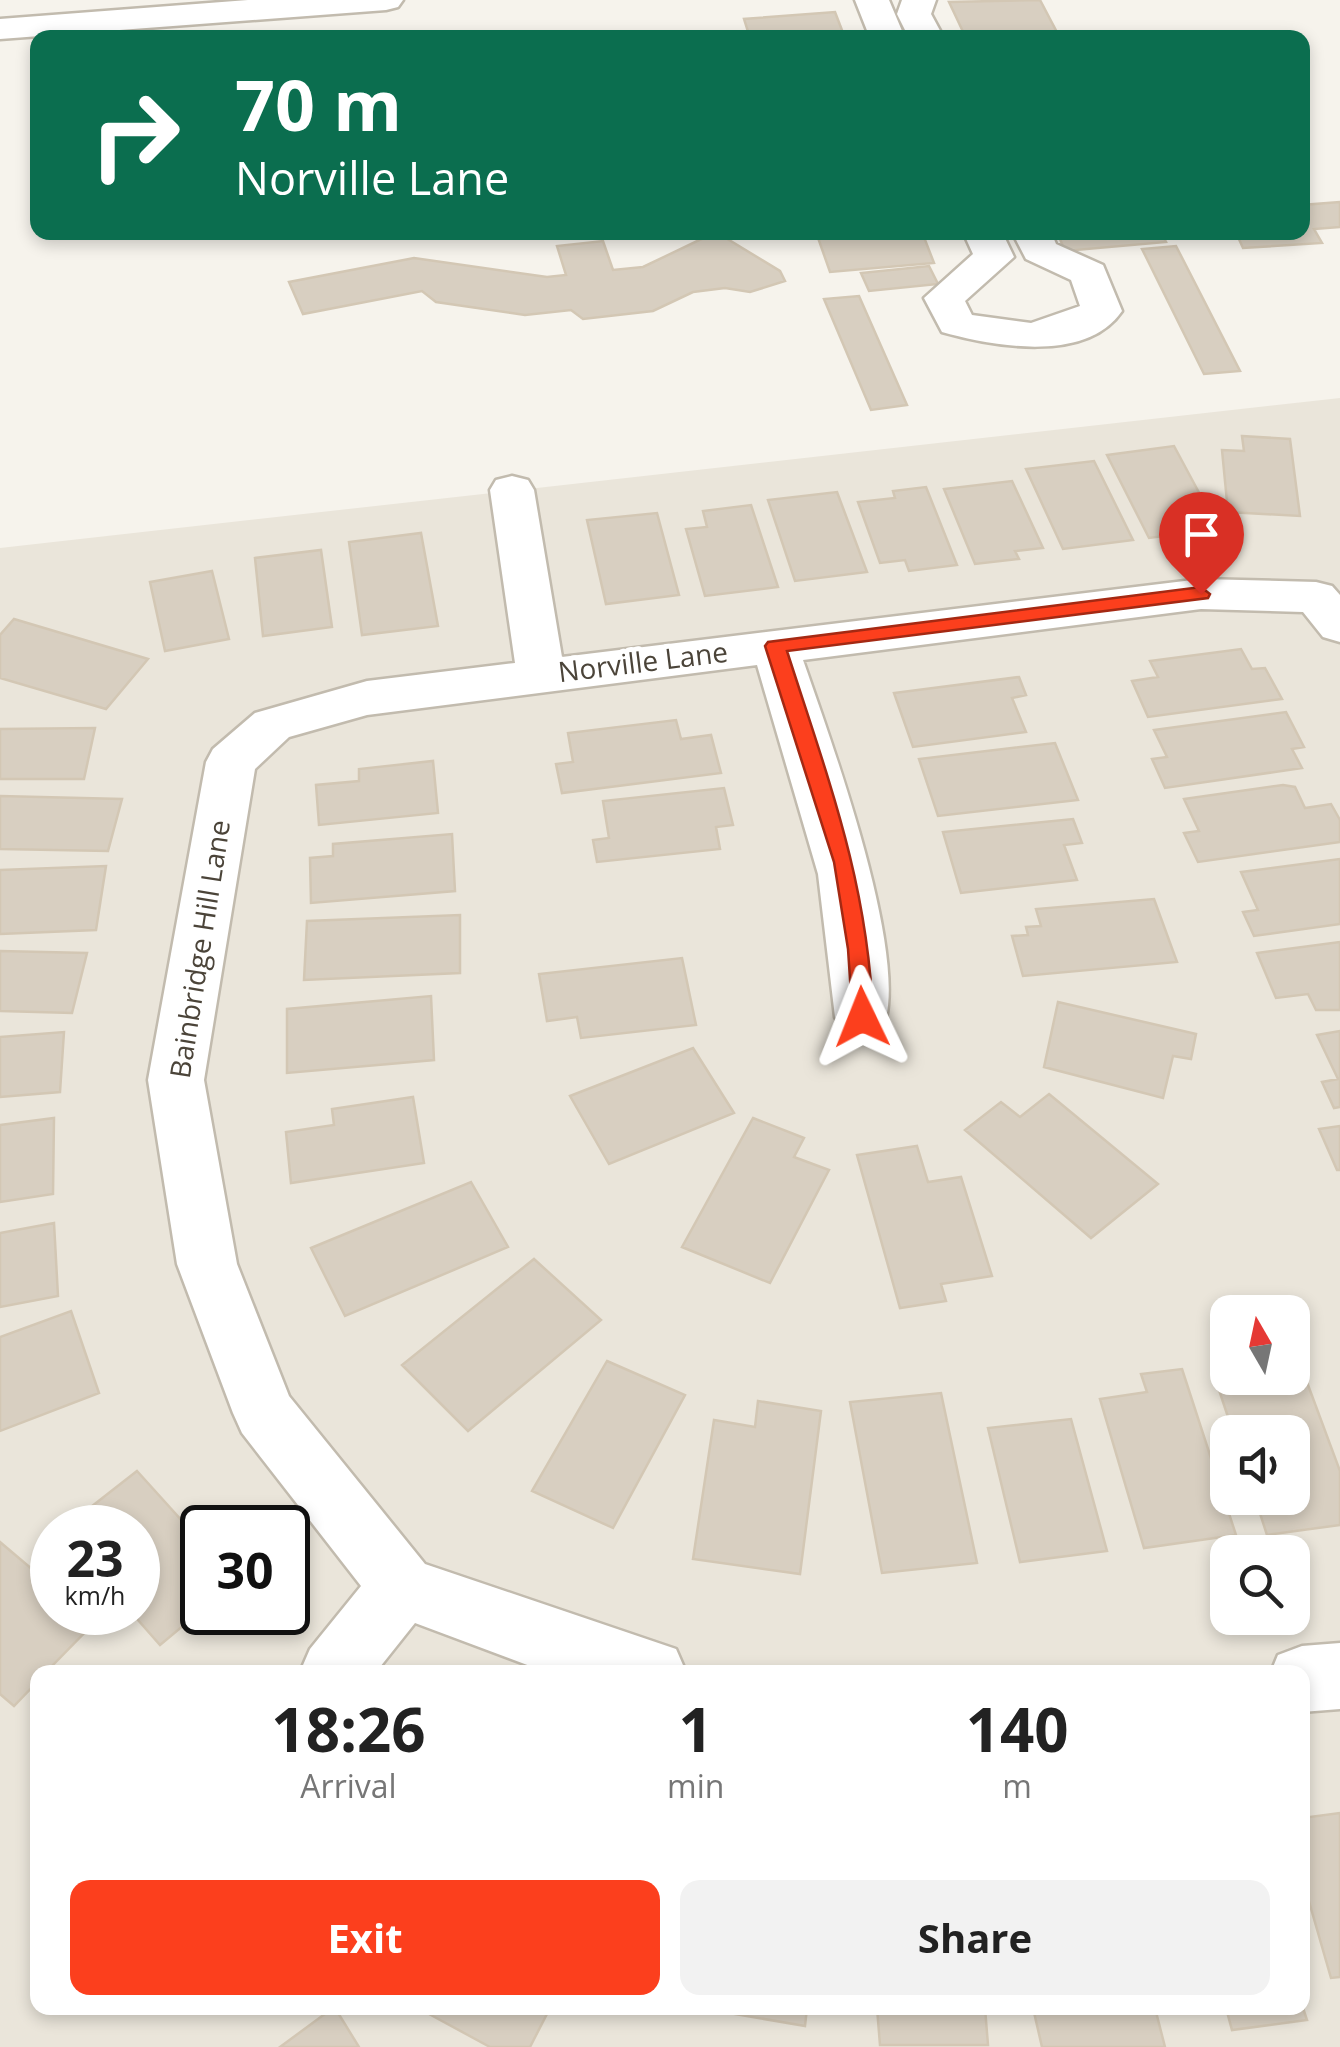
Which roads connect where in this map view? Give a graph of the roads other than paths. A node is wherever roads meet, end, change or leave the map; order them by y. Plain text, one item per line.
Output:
1 (386, 0) edge
2 (104, 11) edge
3 (0, 29) edge
4 (986, 240) edge
5 (1035, 240) edge
6 (512, 490) dead end
7 (1328, 611) edge
8 (775, 646) junction
9 (541, 674) junction
10 (272, 725) joint
11 (862, 1017) dead end
12 (402, 1587) junction
13 (340, 1665) edge
14 (629, 1665) edge
15 (1340, 1676) edge
16 (1310, 1678) edge

1 - 2 street
2 - 3 street
4 - 5 street
6 - 9 street
7 - 8 street, Norville Lane
8 - 9 street, Norville Lane
8 - 11 street
9 - 10 street, Norville Lane
10 - 12 street, Bainbridge Hill Lane
12 - 13 street
12 - 14 street
15 - 16 street

